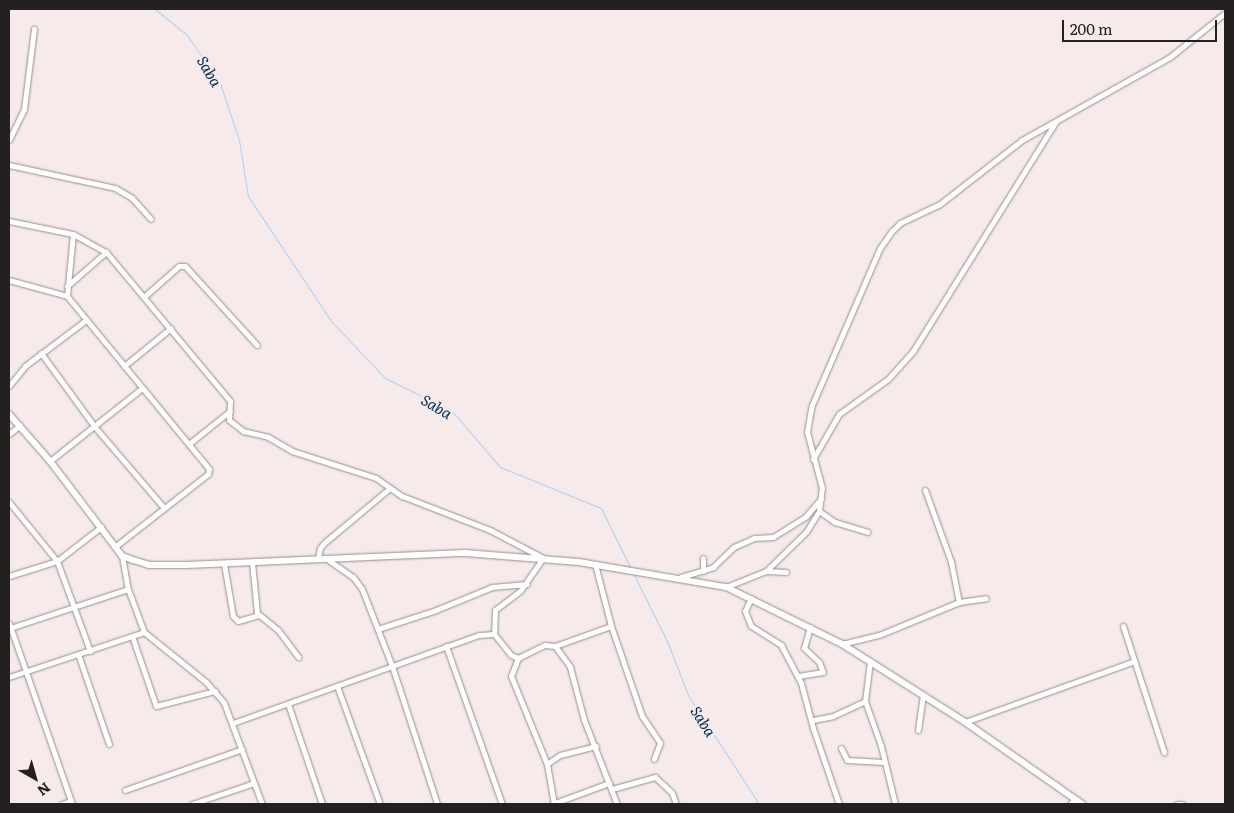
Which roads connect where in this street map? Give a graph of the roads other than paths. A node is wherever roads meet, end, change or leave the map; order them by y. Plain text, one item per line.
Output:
1 (1225, 12) edge
2 (34, 29) dead end
3 (1055, 123) junction
4 (9, 140) edge
5 (9, 165) edge
6 (151, 219) dead end
7 (9, 222) edge
8 (73, 234) junction
9 (106, 252) junction
10 (9, 280) edge
11 (66, 287) junction
12 (67, 296) junction
13 (145, 296) junction
14 (86, 320) junction
15 (171, 328) junction
16 (257, 345) dead end
17 (41, 353) junction
18 (124, 366) junction
19 (9, 386) edge
20 (141, 389) junction
21 (230, 411) junction
22 (9, 414) edge
23 (20, 425) junction
24 (94, 426) junction
25 (9, 434) edge
26 (190, 444) junction
27 (813, 459) junction
28 (50, 461) junction
29 (390, 488) junction
30 (925, 490) dead end
31 (821, 499) junction
32 (9, 503) edge
33 (164, 508) junction
34 (818, 511) junction
35 (101, 527) junction
36 (867, 532) dead end
37 (116, 546) junction
38 (122, 556) junction
39 (321, 558) junction
40 (543, 558) junction
41 (703, 558) dead end
42 (57, 561) junction
43 (252, 562) junction
44 (224, 564) junction
45 (595, 564) junction
46 (766, 570) junction
47 (703, 571) junction
48 (786, 572) dead end
49 (9, 576) edge
50 (681, 577) junction
51 (527, 584) junction
52 (726, 587) junction
53 (128, 589) junction
54 (751, 598) junction
55 (986, 598) dead end
56 (959, 602) junction
57 (75, 608) junction
58 (258, 615) junction
59 (10, 626) edge
60 (611, 626) junction
61 (1123, 626) dead end
62 (810, 627) junction
63 (378, 629) junction
64 (144, 632) junction
65 (494, 634) junction
66 (132, 636) junction
67 (842, 644) junction
68 (446, 646) junction
69 (555, 646) junction
70 (90, 651) junction
71 (78, 654) junction
72 (298, 657) dead end
73 (518, 658) junction
74 (870, 661) junction
75 (1134, 661) junction
76 (392, 666) junction
77 (25, 672) junction
78 (798, 676) junction
79 (9, 677) edge
80 (337, 686) junction
81 (215, 692) junction
82 (923, 694) junction
83 (865, 701) junction
84 (288, 704) junction
85 (812, 720) junction
86 (233, 722) junction
87 (965, 722) junction
88 (918, 730) dead end
89 (109, 744) dead end
90 (596, 746) junction
91 (841, 748) dead end
92 (242, 749) junction
93 (1164, 752) dead end
94 (654, 759) dead end
95 (883, 762) junction
96 (547, 764) junction
97 (609, 782) junction
98 (254, 783) junction
99 (612, 789) junction
100 (125, 790) dead end
101 (1075, 799) junction
102 (71, 802) edge
103 (62, 804) edge
104 (192, 804) edge
105 (262, 804) edge
106 (322, 804) edge
107 (380, 804) edge
108 (437, 804) edge
109 (502, 804) edge
110 (553, 804) edge
111 (617, 804) edge
112 (676, 804) edge
113 (839, 804) edge
114 (894, 804) edge
115 (1070, 804) edge
116 (1082, 804) edge
117 (1177, 804) edge
118 (1182, 804) edge

1 - 3 street
2 - 4 street
3 - 27 street
3 - 27 street
5 - 6 street
7 - 8 street
8 - 9 street
8 - 11 street
9 - 11 street
9 - 13 street
10 - 12 street
11 - 12 street
12 - 14 street
13 - 15 street
13 - 16 street
14 - 17 street
14 - 18 street
15 - 18 street
15 - 21 street
17 - 19 street
17 - 24 street
18 - 20 street
20 - 24 street
20 - 26 street
21 - 26 street
21 - 29 street
22 - 23 street
23 - 25 street
23 - 28 street
24 - 28 street
24 - 33 street
26 - 33 street
27 - 31 street
28 - 35 street
29 - 39 street
29 - 40 street
30 - 56 street
31 - 34 street
31 - 47 street
32 - 42 street
33 - 37 street
34 - 36 street
34 - 46 street
35 - 37 street
35 - 42 street
37 - 38 street
38 - 44 street
38 - 53 street
39 - 40 street
39 - 43 street
39 - 63 street
40 - 45 street
40 - 51 street
41 - 47 street
42 - 49 street
42 - 57 street
43 - 44 street
43 - 58 street
44 - 58 street
45 - 50 street
45 - 60 street
46 - 48 street
46 - 52 street
47 - 50 street
50 - 52 street
51 - 63 street
51 - 65 street
52 - 54 street
53 - 57 street
53 - 64 street
54 - 62 street
54 - 78 street
55 - 56 street
56 - 67 street
57 - 59 street
57 - 70 street
58 - 72 street
59 - 77 street
60 - 69 street
60 - 94 street
61 - 75 street
62 - 67 street
62 - 78 street
63 - 76 street
64 - 66 street
64 - 81 street
65 - 68 street
65 - 73 street
66 - 70 street
66 - 81 street
67 - 74 street
68 - 76 street
68 - 109 street
69 - 73 street
69 - 90 street
70 - 71 street
71 - 77 street
71 - 89 street
73 - 96 street
74 - 82 street
74 - 83 street
75 - 87 street
75 - 93 street
76 - 80 street
76 - 108 street
77 - 79 street
77 - 102 street
78 - 85 street
80 - 84 street
80 - 107 street
81 - 86 street
82 - 87 street
82 - 88 street
83 - 85 street
83 - 95 street
84 - 86 street
84 - 106 street
85 - 113 street
86 - 92 street
87 - 101 street
90 - 96 street
90 - 97 street
91 - 95 street
92 - 98 street
92 - 100 street
95 - 114 street
96 - 110 street
97 - 99 street
97 - 110 street
98 - 104 street
98 - 105 street
99 - 111 street
99 - 112 street
101 - 115 street
101 - 116 street
102 - 103 street
117 - 118 street

